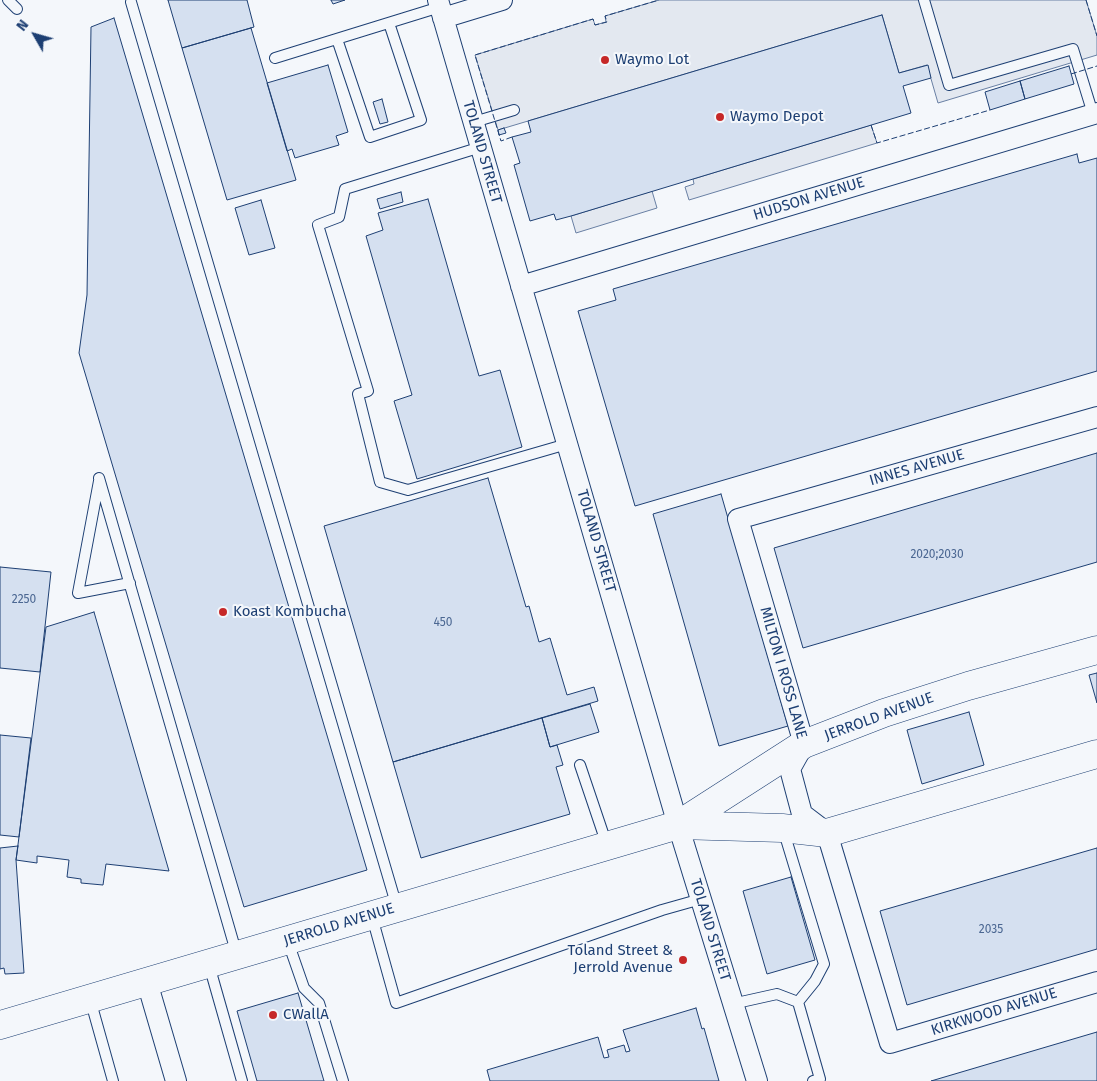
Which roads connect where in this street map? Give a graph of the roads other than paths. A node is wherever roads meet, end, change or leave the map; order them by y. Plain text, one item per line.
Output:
1 (8, 0) edge
2 (502, 0) edge
3 (924, 0) edge
4 (131, 2) dead end
5 (440, 8) edge
6 (17, 9) dead end
7 (389, 23) junction
8 (337, 39) junction
9 (275, 58) dead end
10 (514, 110) dead end
11 (1095, 113) edge
12 (474, 122) junction
13 (481, 147) junction
14 (521, 286) junction
15 (1097, 417) edge
16 (567, 444) junction
17 (738, 519) joint
18 (130, 583) junction
19 (1097, 650) edge
20 (804, 744) junction
21 (1097, 754) edge
22 (580, 765) dead end
23 (678, 825) junction
24 (782, 828) junction
25 (827, 833) junction
26 (607, 846) junction
27 (701, 899) junction
28 (398, 908) junction
29 (371, 916) junction
30 (288, 940) junction
31 (237, 956) junction
32 (208, 964) junction
33 (147, 982) junction
34 (1097, 982) edge
35 (90, 998) junction
36 (798, 1002) junction
37 (732, 1004) junction
38 (0, 1025) edge
39 (114, 1081) edge
40 (176, 1081) edge
41 (242, 1081) edge
42 (343, 1081) edge
43 (757, 1081) edge
44 (813, 1081) edge

1 - 6 lane
2 - 5 street
3 - 11 lane
4 - 28 lane
5 - 7 lane
5 - 12 street, TOLAND STREET
7 - 8 lane
7 - 8 lane
8 - 9 lane
10 - 12 lane
11 - 14 street, HUDSON AVENUE
12 - 13 street, TOLAND STREET
13 - 14 street, TOLAND STREET
13 - 16 lane
14 - 16 street, TOLAND STREET
15 - 17 street, INNES AVENUE
16 - 23 street, TOLAND STREET
17 - 20 street, MILTON I ROSS LANE
18 - 18 lane
18 - 31 lane
19 - 20 street, JERROLD AVENUE
20 - 23 street, JERROLD AVENUE
20 - 25 street, MILTON I ROSS LANE
21 - 25 street, JERROLD AVENUE
22 - 26 lane
23 - 24 street, JERROLD AVENUE
23 - 26 street, JERROLD AVENUE
23 - 27 street, TOLAND STREET
24 - 25 street, JERROLD AVENUE
24 - 36 lane
25 - 34 street, KIRKWOOD AVENUE
26 - 28 street, JERROLD AVENUE
27 - 29 lane
27 - 37 street, TOLAND STREET
28 - 29 street, JERROLD AVENUE
29 - 30 street, JERROLD AVENUE
30 - 31 street, JERROLD AVENUE
30 - 42 lane
31 - 32 street, JERROLD AVENUE
32 - 33 street, JERROLD AVENUE
32 - 41 lane
33 - 35 street, JERROLD AVENUE
33 - 40 street
35 - 38 street, JERROLD AVENUE
35 - 39 lane
36 - 37 lane
36 - 44 lane
37 - 43 street, TOLAND STREET

